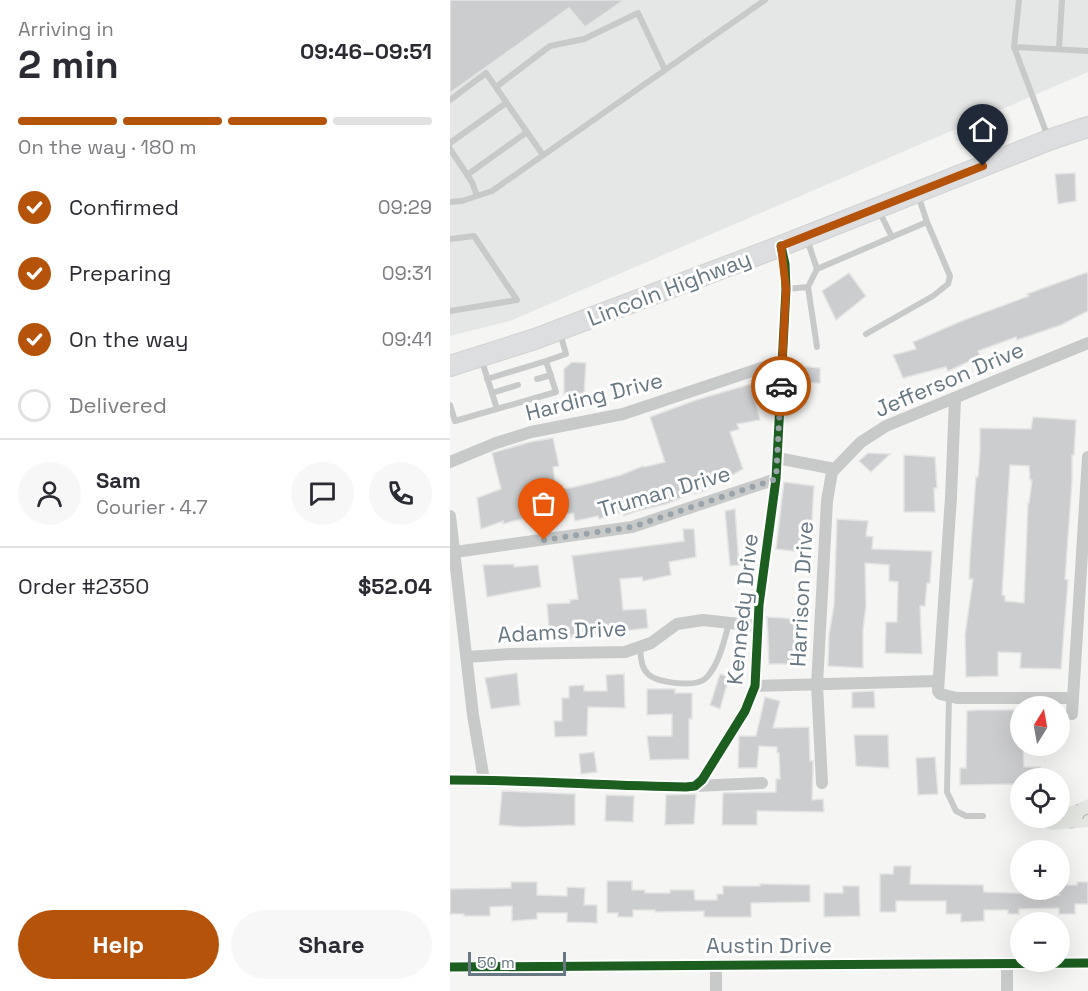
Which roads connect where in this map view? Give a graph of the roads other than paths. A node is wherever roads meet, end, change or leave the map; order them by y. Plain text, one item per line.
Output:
1 (765, 0) edge
2 (1019, 0) edge
3 (1062, 0) edge
4 (1014, 47) junction
5 (1059, 49) junction
6 (1088, 51) edge
7 (666, 70) junction
8 (496, 87) junction
9 (450, 100) edge
10 (507, 102) junction
11 (1088, 127) edge
12 (527, 132) junction
13 (1049, 140) junction
14 (450, 142) edge
15 (450, 149) edge
16 (543, 155) junction
17 (467, 175) junction
18 (917, 192) junction
19 (477, 196) junction
20 (450, 202) edge
21 (878, 208) junction
22 (927, 222) junction
23 (806, 236) junction
24 (892, 237) junction
25 (450, 239) edge
26 (781, 246) junction
27 (817, 269) junction
28 (808, 287) junction
29 (786, 289) junction
30 (450, 311) edge
31 (560, 329) junction
32 (866, 334) dead end
33 (1088, 343) edge
34 (817, 347) dead end
35 (481, 357) junction
36 (546, 362) junction
37 (782, 362) junction
38 (450, 366) edge
39 (551, 375) junction
40 (487, 379) junction
41 (537, 379) dead end
42 (518, 385) dead end
43 (492, 393) junction
44 (955, 399) junction
45 (450, 405) edge
46 (497, 409) junction
47 (1088, 457) edge
48 (777, 458) junction
49 (450, 462) edge
50 (835, 468) junction
51 (776, 479) junction
52 (450, 516) edge
53 (455, 552) junction
54 (730, 622) junction
55 (758, 626) junction
56 (640, 648) junction
57 (467, 657) junction
58 (938, 681) junction
59 (817, 685) junction
60 (755, 686) junction
61 (949, 697) junction
62 (1073, 698) junction
63 (1072, 714) dead end
64 (450, 780) edge
65 (484, 780) junction
66 (762, 783) dead end
67 (822, 783) dead end
68 (695, 786) junction
69 (983, 816) dead end
70 (1007, 963) junction
71 (1088, 963) edge
72 (716, 965) junction
73 (450, 967) edge
74 (716, 991) edge
75 (1007, 991) edge

1 - 7 lane
2 - 4 lane
3 - 5 lane
4 - 5 lane
4 - 13 lane
5 - 6 lane
7 - 8 lane
7 - 16 lane
8 - 9 lane
8 - 10 lane
10 - 12 lane
10 - 14 lane
11 - 13 main road, Lincoln Highway
12 - 16 lane
12 - 17 lane
13 - 18 main road, Lincoln Highway
15 - 17 lane
16 - 19 lane
17 - 19 lane
18 - 21 main road, Lincoln Highway
18 - 22 lane
19 - 20 lane
21 - 23 main road, Lincoln Highway
21 - 24 lane
22 - 24 lane
22 - 32 lane
23 - 26 main road, Lincoln Highway
23 - 27 lane
24 - 27 lane
25 - 30 lane
26 - 29 street, Kennedy Drive
26 - 31 main road, Lincoln Highway
27 - 28 lane
28 - 29 lane
28 - 34 lane
29 - 37 street, Kennedy Drive
31 - 35 main road, Lincoln Highway
31 - 36 lane
33 - 44 street, Jefferson Drive
35 - 38 main road, Lincoln Highway
35 - 40 lane
36 - 39 lane
36 - 40 lane
37 - 48 street, Kennedy Drive
37 - 49 street, Harding Drive
39 - 41 lane
39 - 46 lane
40 - 43 lane
42 - 43 lane
43 - 46 lane
44 - 50 street, Jefferson Drive
44 - 58 street
45 - 46 lane
47 - 62 street
48 - 50 street
48 - 51 street, Kennedy Drive
50 - 59 street, Harrison Drive
51 - 53 street, Truman Drive
51 - 55 street, Kennedy Drive
52 - 53 street
53 - 57 street
54 - 55 street, Adams Drive
54 - 56 street, Adams Drive
54 - 56 lane
55 - 60 street, Kennedy Drive
56 - 57 street, Adams Drive
57 - 65 street
58 - 59 street
58 - 61 street
59 - 60 street
59 - 67 street, Harrison Drive
60 - 68 street, Kennedy Drive
61 - 62 street
61 - 69 lane
62 - 63 street
64 - 65 street
65 - 68 street
66 - 68 street
70 - 71 street, Austin Drive
70 - 72 street, Austin Drive
70 - 75 street
72 - 73 street, Austin Drive
72 - 74 street

